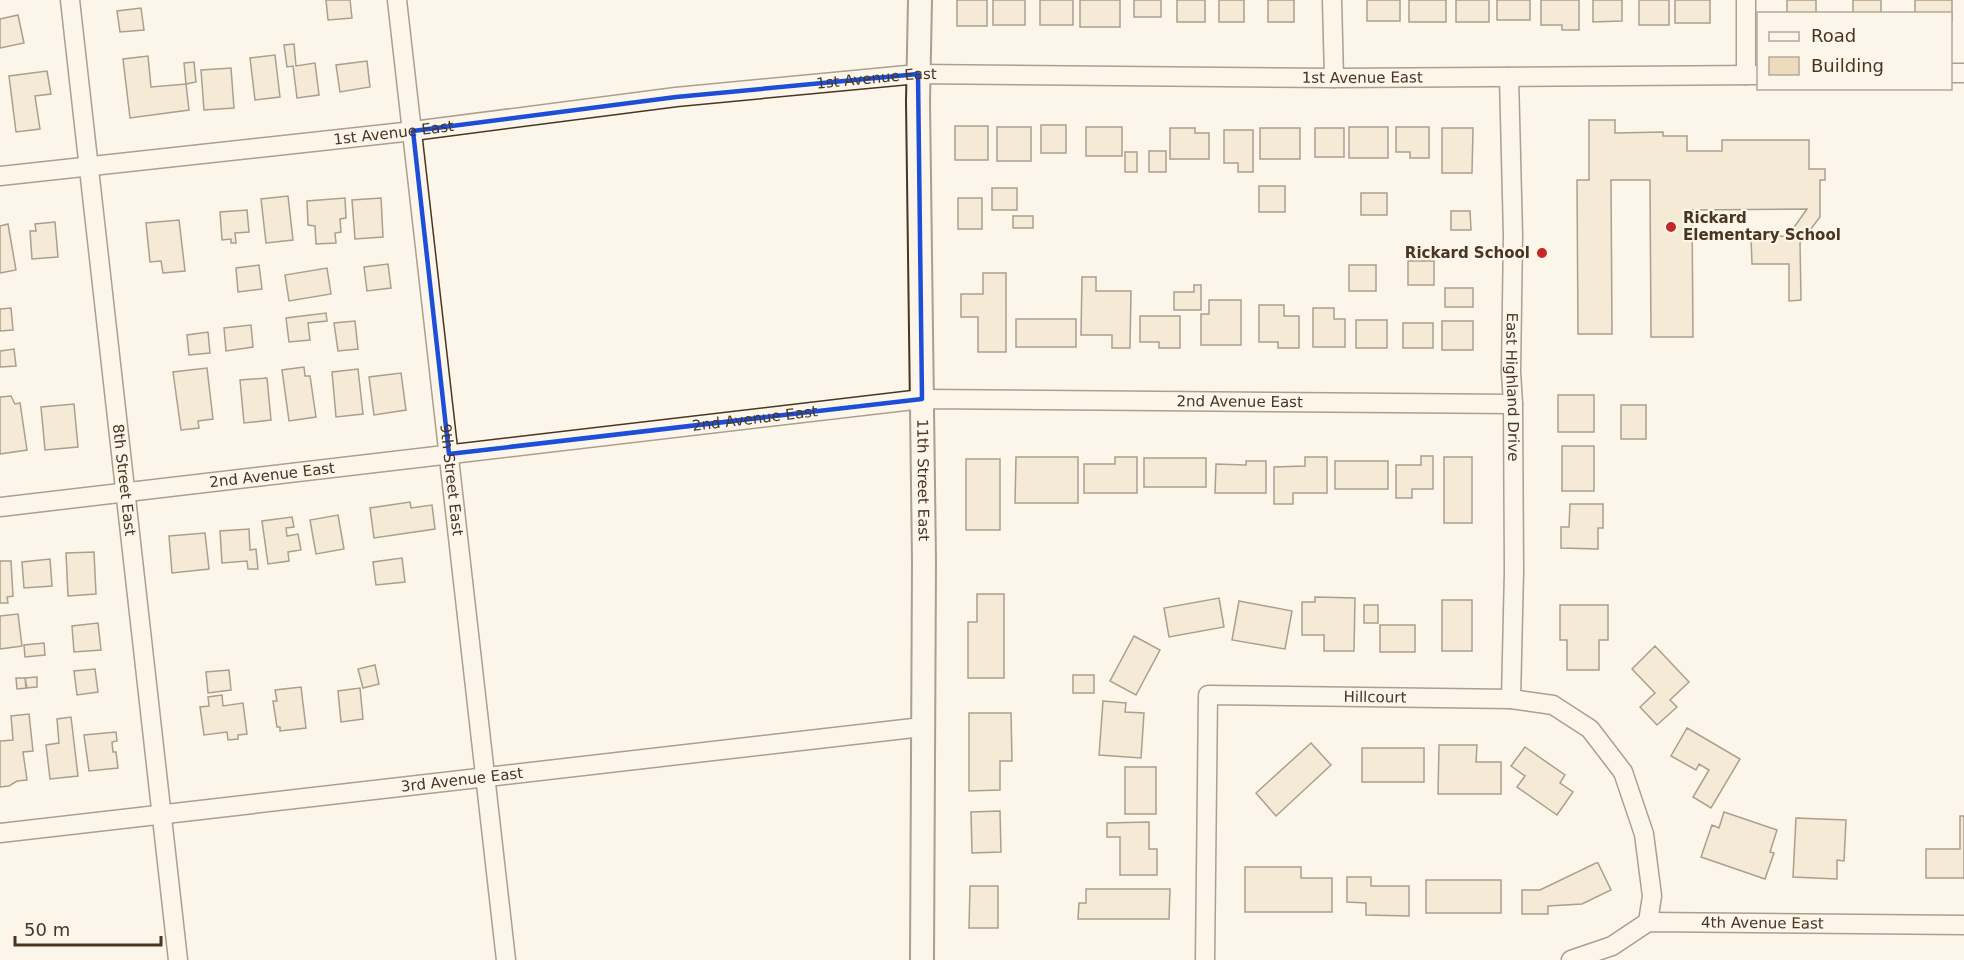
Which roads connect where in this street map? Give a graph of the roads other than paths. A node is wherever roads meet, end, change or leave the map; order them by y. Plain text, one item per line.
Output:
1 (70, 0) edge
2 (398, 0) edge
3 (920, 0) edge
4 (1332, 0) edge
5 (1746, 0) edge
6 (918, 74) junction
7 (1752, 75) edge
8 (1509, 77) junction
9 (1334, 78) junction
10 (413, 131) junction
11 (88, 166) junction
12 (0, 176) edge
13 (922, 399) junction
14 (1513, 404) junction
15 (449, 454) junction
16 (125, 492) junction
17 (0, 507) edge
18 (1511, 699) junction
19 (922, 727) junction
20 (485, 777) junction
21 (161, 814) junction
22 (0, 833) edge
23 (1648, 922) junction
24 (1964, 925) edge
25 (178, 960) edge
26 (506, 960) edge
27 (922, 960) edge
28 (1205, 960) edge
29 (1571, 960) edge

1 - 11 street, 8th Street East
2 - 10 street, 9th Street East
3 - 6 street, 11th Street East
4 - 9 street
5 - 7 street
6 - 9 street, 1st Avenue East
6 - 10 street, 1st Avenue East
6 - 13 street, 11th Street East
7 - 8 street, 1st Avenue East
8 - 9 street, 1st Avenue East
8 - 14 street, East Highland Drive
10 - 11 street, 1st Avenue East
10 - 15 street, 9th Street East
11 - 12 street, 1st Avenue East
11 - 16 street, 8th Street East
13 - 14 street, 2nd Avenue East
13 - 15 street, 2nd Avenue East
13 - 19 street, 11th Street East
14 - 18 street, East Highland Drive
15 - 16 street, 2nd Avenue East
15 - 20 street, 9th Street East
16 - 17 street, 2nd Avenue East
16 - 21 street, 8th Street East
18 - 23 street, Hillcourt
18 - 28 street, Hillcourt
19 - 20 street, 3rd Avenue East
19 - 27 street, 11th Street East
20 - 21 street, 3rd Avenue East
20 - 26 street, 9th Street East
21 - 22 street, 3rd Avenue East
21 - 25 street, 8th Street East
23 - 24 street, 4th Avenue East
23 - 29 street

